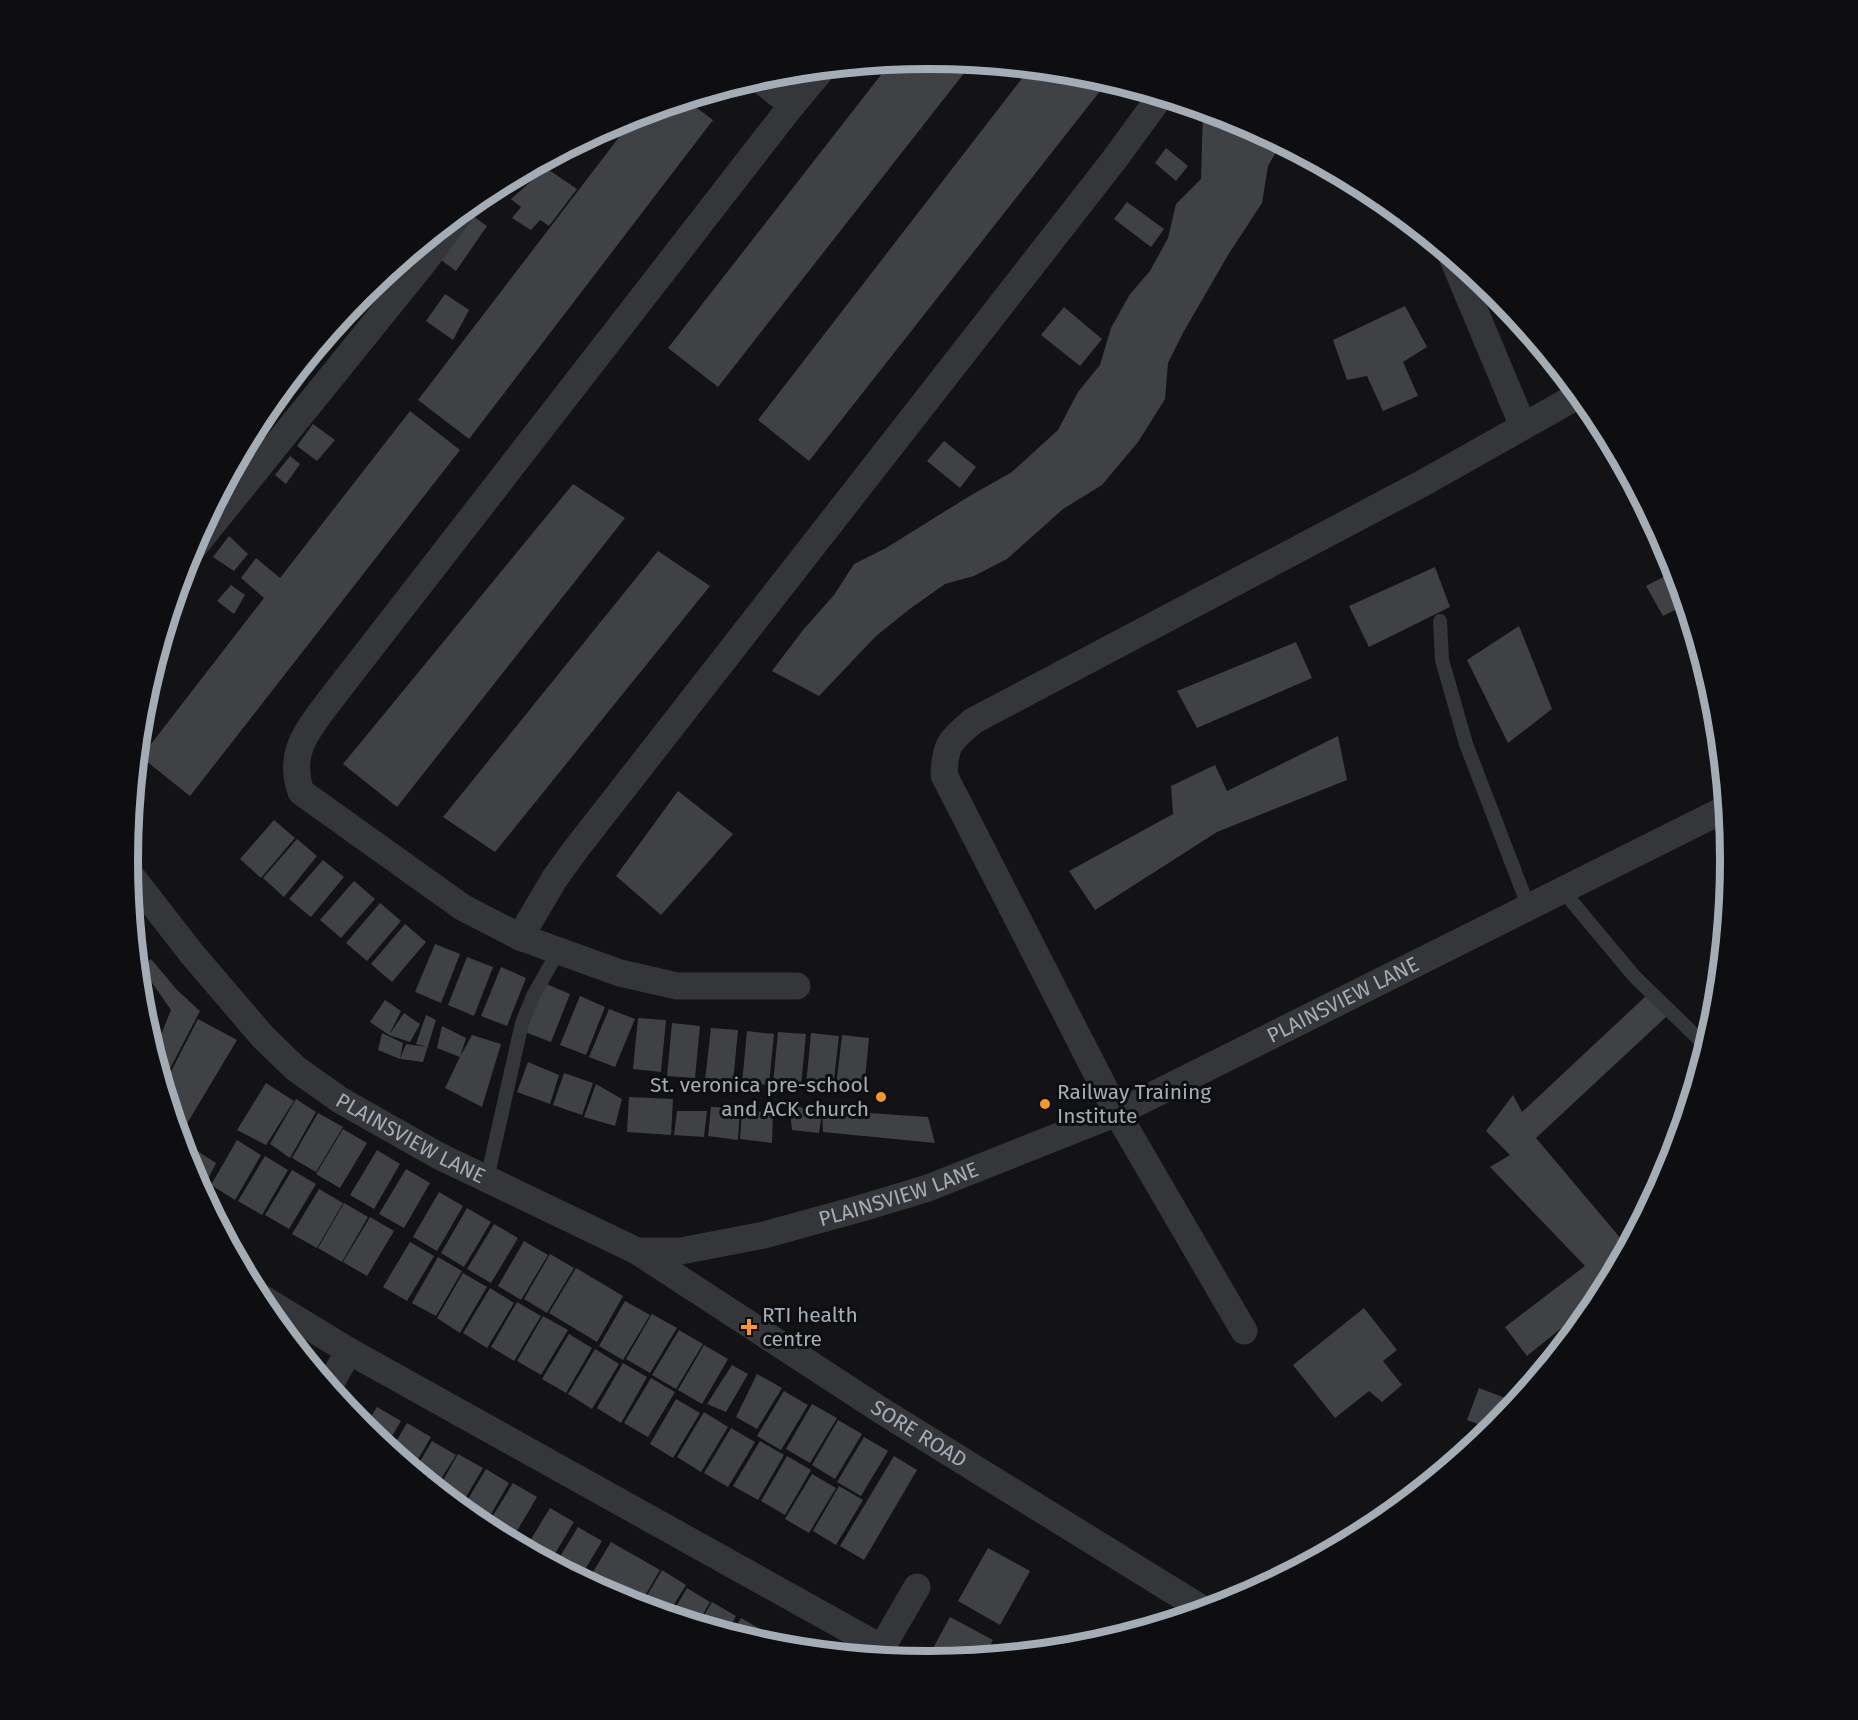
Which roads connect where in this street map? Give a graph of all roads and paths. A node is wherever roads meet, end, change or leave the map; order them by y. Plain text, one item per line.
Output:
1 (815, 78) edge
2 (768, 86) edge
3 (1156, 103) edge
4 (792, 105) junction
5 (445, 234) edge
6 (1460, 274) edge
7 (1571, 398) edge
8 (1523, 426) junction
9 (215, 521) edge
10 (1440, 621) dead end
11 (1718, 812) edge
12 (139, 886) edge
13 (1563, 891) junction
14 (1529, 908) junction
15 (520, 937) junction
16 (558, 952) junction
17 (797, 986) dead end
18 (1699, 1039) edge
19 (1117, 1113) junction
20 (487, 1179) junction
21 (637, 1251) junction
22 (276, 1307) edge
23 (1244, 1331) dead end
24 (349, 1351) junction
25 (332, 1380) edge
26 (917, 1587) dead end
27 (1195, 1605) edge
28 (874, 1649) edge
29 (881, 1649) edge

1 - 4 street
2 - 4 street
3 - 15 street
4 - 15 street
5 - 9 street
6 - 8 street
7 - 8 street
8 - 19 street
10 - 14 lane
11 - 13 street, PLAINSVIEW LANE
12 - 20 street, PLAINSVIEW LANE
13 - 14 street, PLAINSVIEW LANE
13 - 18 lane
14 - 19 street, PLAINSVIEW LANE
15 - 16 street
16 - 17 street
16 - 20 lane
19 - 21 street, PLAINSVIEW LANE
19 - 23 street
20 - 21 street, PLAINSVIEW LANE
21 - 27 street, SORE ROAD
22 - 24 street
24 - 25 street
24 - 28 street
26 - 29 street

